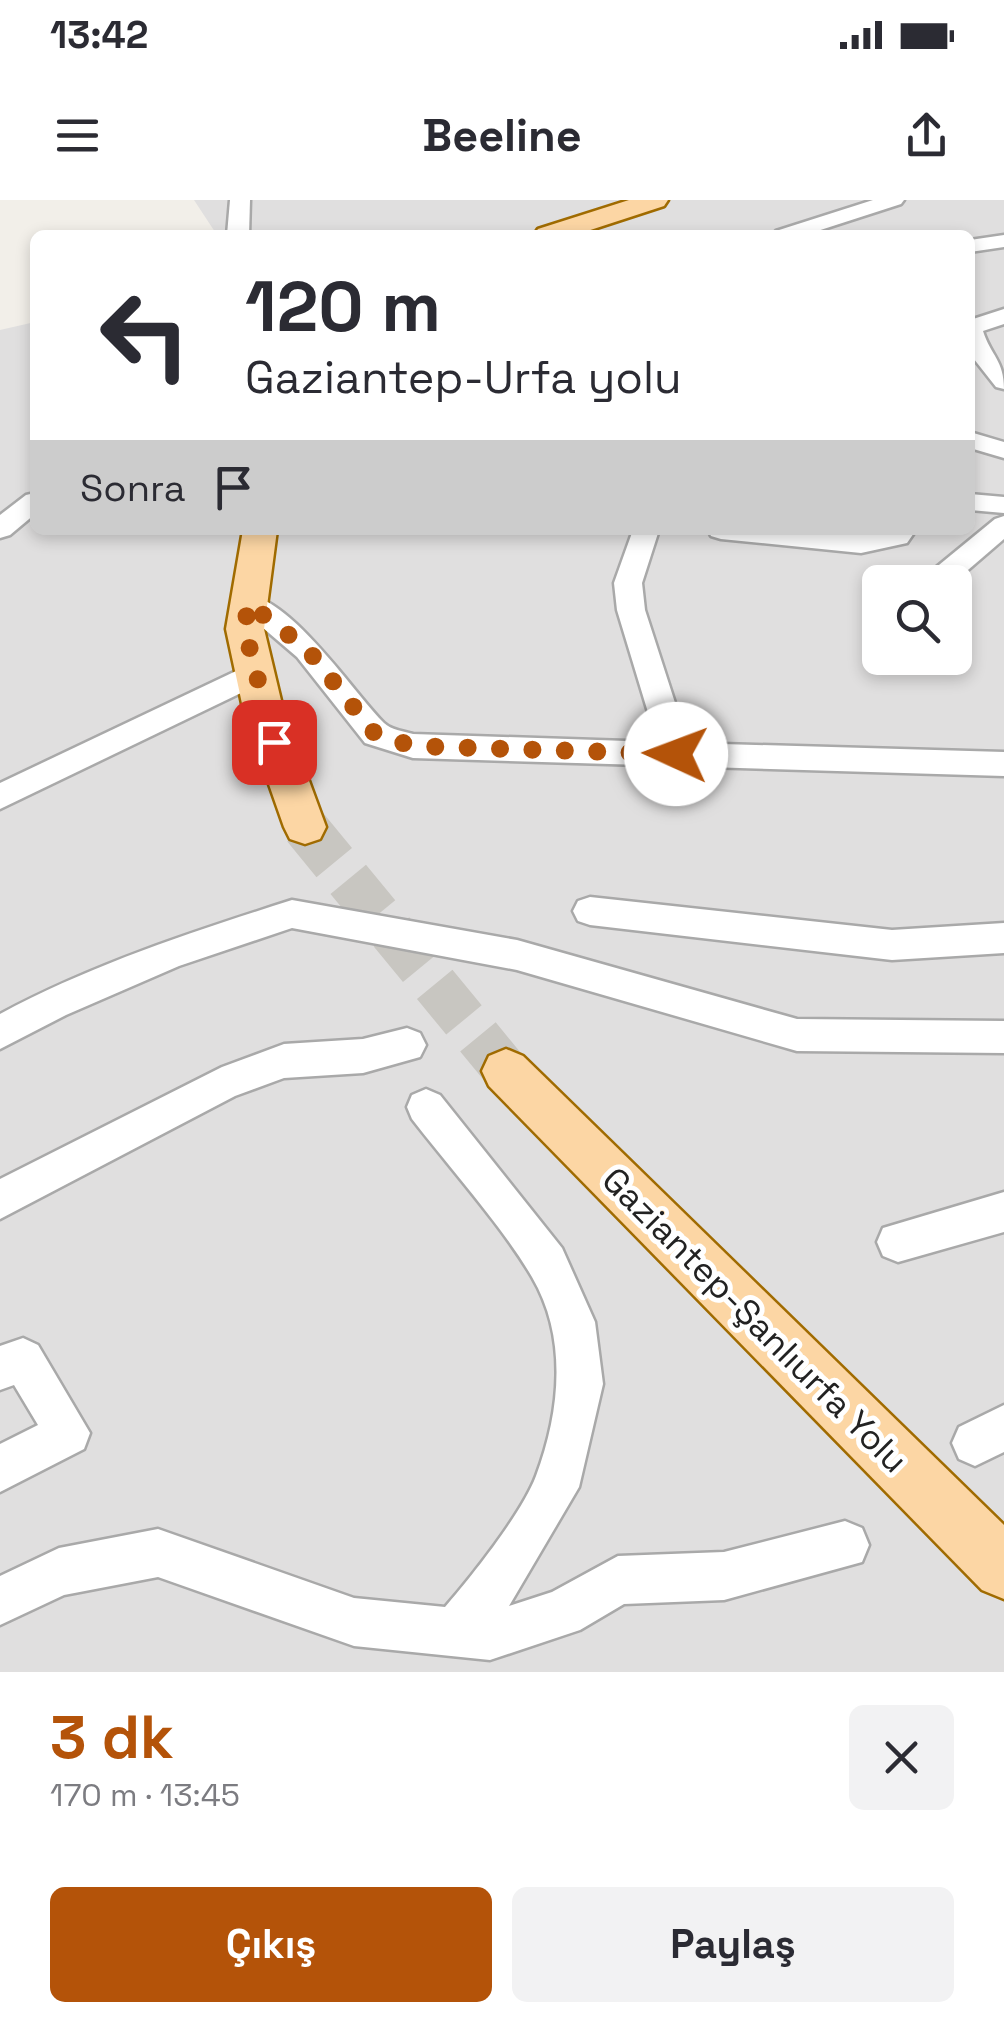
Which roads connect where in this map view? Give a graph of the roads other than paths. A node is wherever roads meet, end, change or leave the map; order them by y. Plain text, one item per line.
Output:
1 (240, 200) edge
2 (655, 200) edge
3 (814, 200) edge
4 (894, 200) edge
5 (838, 217) junction
6 (238, 230) edge
7 (563, 230) edge
8 (799, 230) edge
9 (858, 230) edge
10 (1004, 241) edge
11 (975, 245) edge
12 (1004, 316) edge
13 (975, 326) edge
14 (975, 343) edge
15 (1004, 382) edge
16 (975, 441) edge
17 (1004, 450) edge
18 (975, 503) edge
19 (30, 505) edge
20 (1004, 506) edge
21 (1004, 524) edge
22 (0, 529) edge
23 (259, 535) edge
24 (644, 535) edge
25 (899, 535) edge
26 (824, 536) edge
27 (957, 565) edge
28 (248, 603) junction
29 (255, 673) junction
30 (676, 754) junction
31 (1004, 764) edge
32 (0, 797) edge
33 (305, 827) tunnel mouth
34 (590, 910) dead end
35 (1004, 938) edge
36 (0, 1033) edge
37 (1004, 1038) edge
38 (406, 1045) dead end
39 (506, 1072) tunnel mouth
40 (426, 1106) dead end
41 (0, 1200) edge
42 (1004, 1212) edge
43 (898, 1242) dead end
44 (0, 1368) edge
45 (0, 1469) edge
46 (845, 1545) dead end
47 (1001, 1562) edge
48 (0, 1600) edge
49 (456, 1632) junction

1 - 6 street
2 - 7 main road
3 - 5 street
4 - 5 street
5 - 8 street
5 - 9 street
10 - 11 street
12 - 13 street
14 - 15 street
16 - 17 street
18 - 20 street
19 - 22 street
21 - 27 street
23 - 28 main road
24 - 30 street
25 - 26 street
28 - 29 main road
28 - 30 street
29 - 32 street
29 - 33 main road
30 - 31 street
34 - 35 street
36 - 37 street
38 - 41 street
39 - 47 main road, Gaziantep-Şanlıurfa Yolu
40 - 49 street
42 - 43 street
44 - 45 street
46 - 49 street
48 - 49 street

